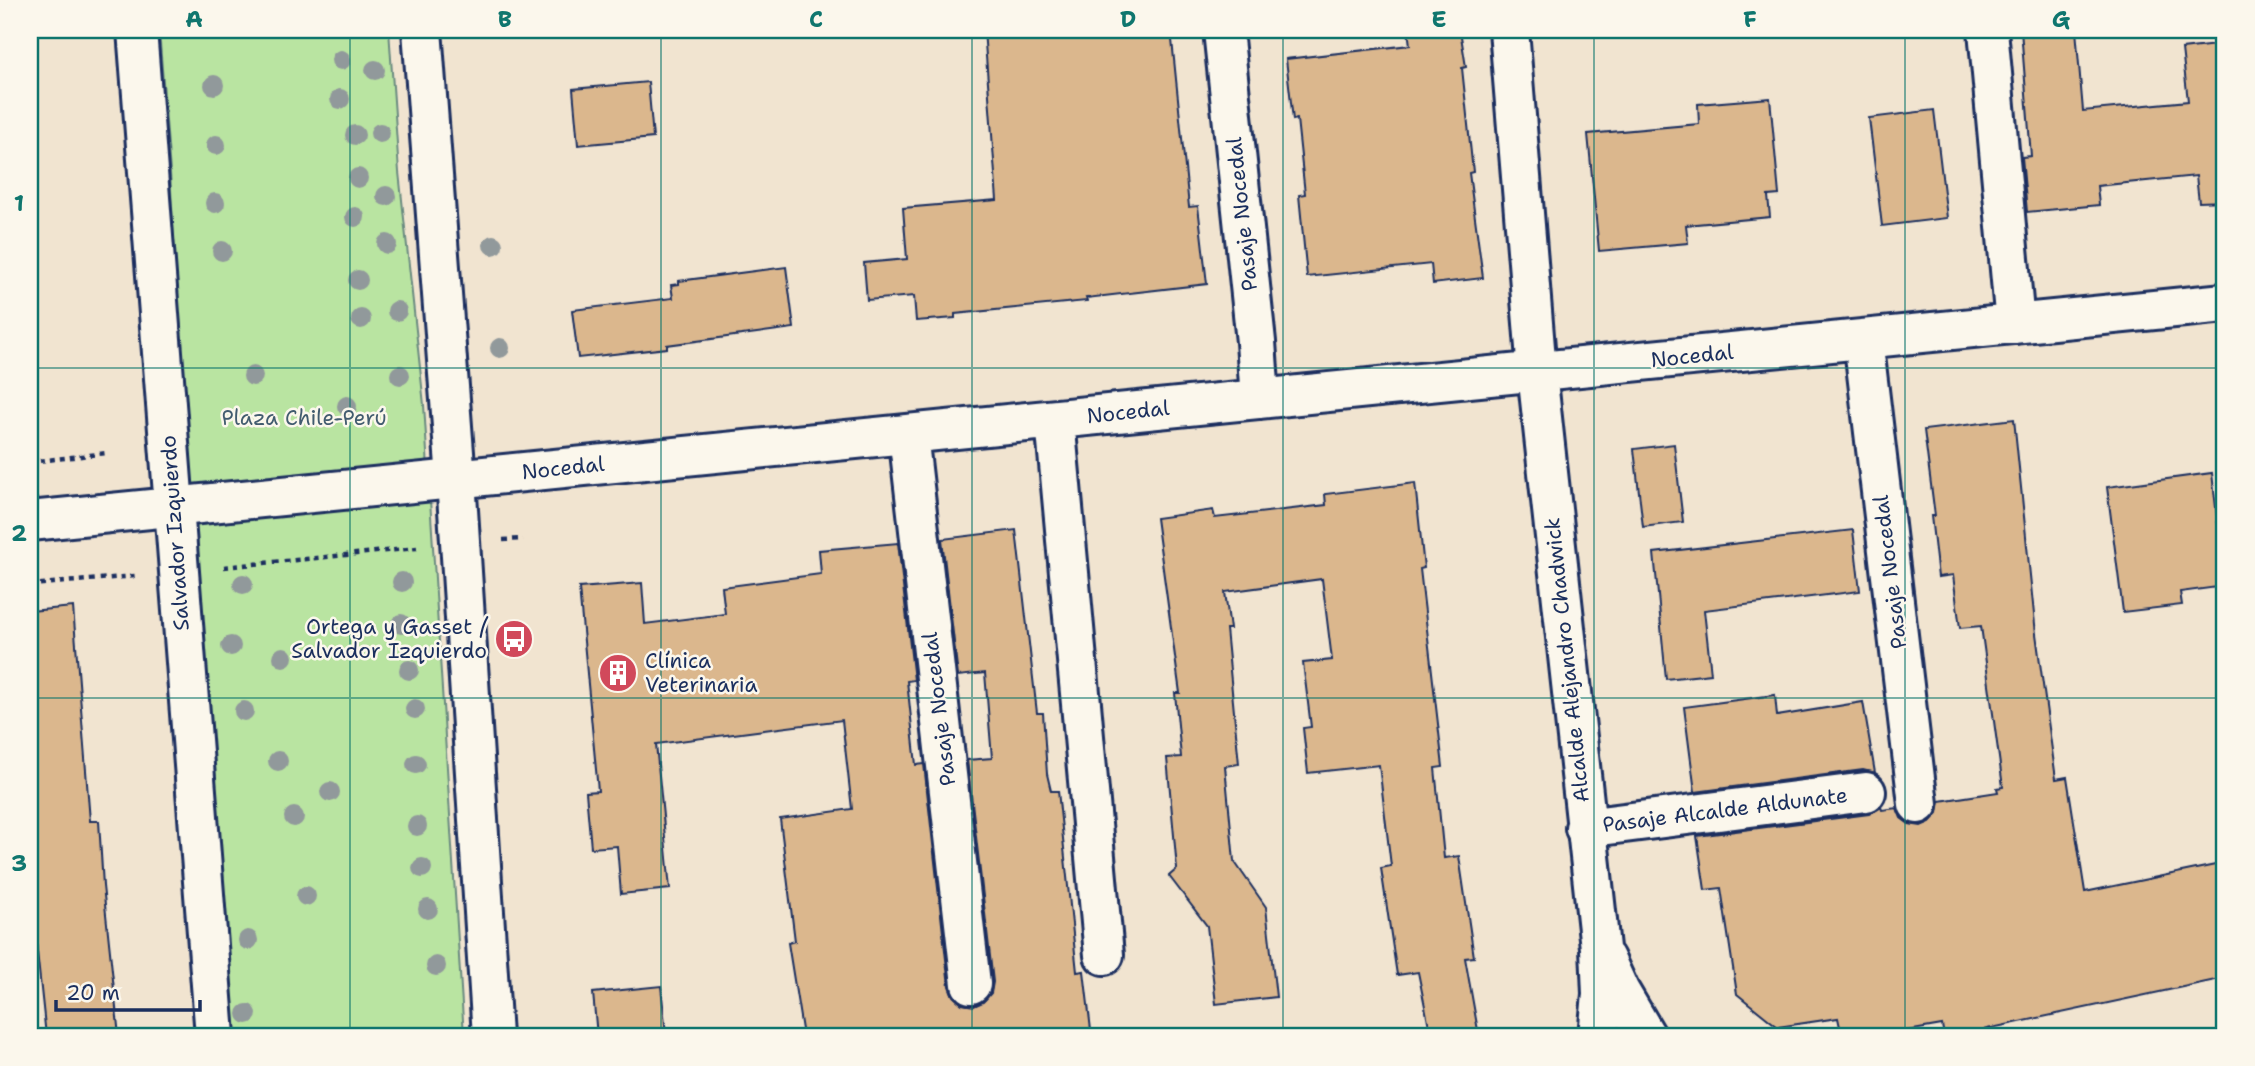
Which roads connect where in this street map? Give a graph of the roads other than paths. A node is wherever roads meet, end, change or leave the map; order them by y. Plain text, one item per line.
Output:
1 (137, 30) edge
2 (422, 30) edge
3 (1223, 30) edge
4 (1509, 30) edge
5 (1988, 30) edge
6 (2225, 303) edge
7 (2015, 324) junction
8 (1863, 339) junction
9 (1536, 372) junction
10 (1259, 399) junction
11 (1055, 420) junction
12 (908, 434) junction
13 (456, 479) junction
14 (173, 507) junction
15 (30, 522) edge
16 (1866, 792) dead end
17 (1918, 804) dead end
18 (1585, 828) junction
19 (1600, 948) junction
20 (1104, 954) dead end
21 (971, 984) dead end
22 (215, 1036) edge
23 (492, 1036) edge
24 (1598, 1036) edge
25 (1646, 1036) edge

1 - 14 street, Salvador Izquierdo
2 - 13 street
3 - 10 street, Pasaje Nocedal
4 - 9 street
5 - 7 street
6 - 7 street, Nocedal
7 - 8 street, Nocedal
8 - 9 street, Nocedal
8 - 17 street, Pasaje Nocedal
9 - 10 street, Nocedal
9 - 18 street, Alcalde Alejandro Chadwick
10 - 11 street, Nocedal
11 - 12 street, Nocedal
11 - 20 street
12 - 13 street, Nocedal
12 - 21 street, Pasaje Nocedal
13 - 14 street, Nocedal
13 - 23 street
14 - 15 street, Nocedal
14 - 22 street, Salvador Izquierdo
16 - 18 street, Pasaje Alcalde Aldunate
18 - 19 street, Alcalde Alejandro Chadwick
19 - 24 street, Alcalde Alejandro Chadwick
19 - 25 street, Alcalde Alejandro Chadwick

